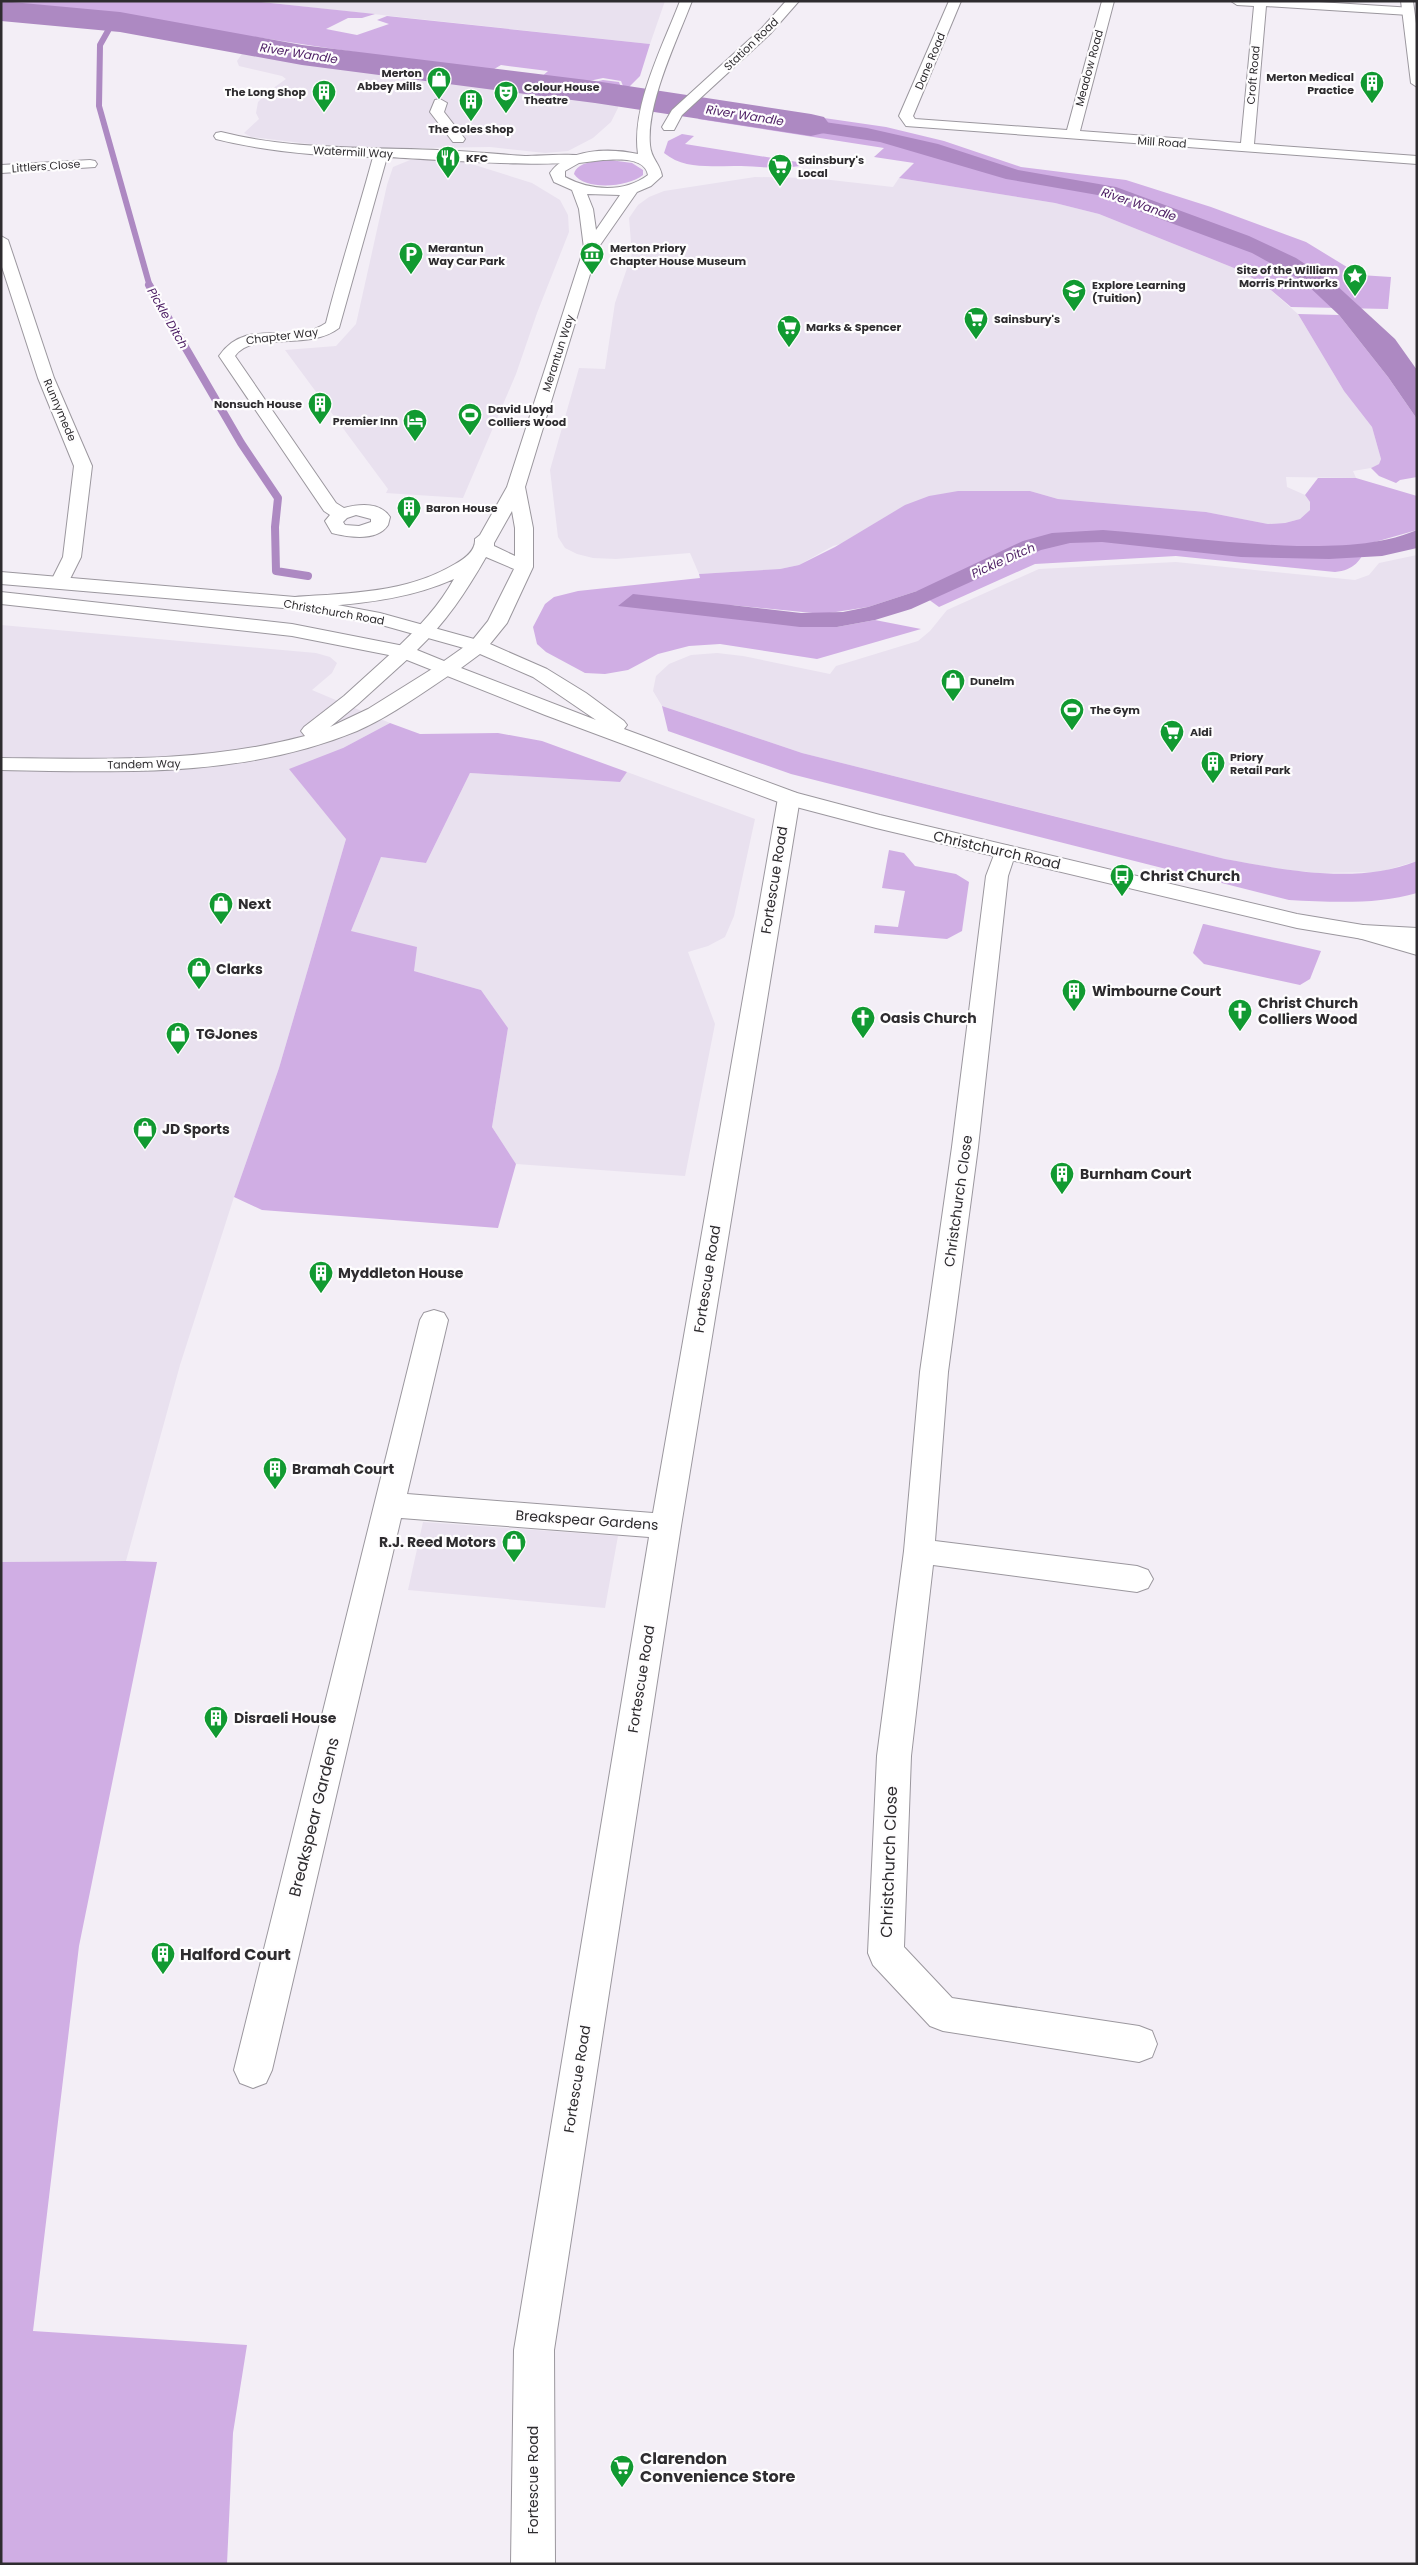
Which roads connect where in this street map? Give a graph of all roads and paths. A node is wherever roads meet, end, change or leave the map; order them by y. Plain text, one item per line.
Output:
1 (686, 1) edge
2 (793, 1) edge
3 (955, 1) edge
4 (1108, 1) edge
5 (1237, 1) edge
6 (1260, 3) junction
7 (1411, 13) edge
8 (1417, 83) edge
9 (693, 84) dead end
10 (707, 85) junction
11 (440, 103) dead end
12 (647, 106) junction
13 (908, 121) joint
14 (630, 126) dead end
15 (669, 128) dead end
16 (1072, 135) junction
17 (221, 136) dead end
18 (458, 139) dead end
19 (611, 144) dead end
20 (1247, 148) junction
21 (381, 154) junction
22 (596, 156) junction
23 (581, 158) junction
24 (487, 159) junction
25 (1417, 160) edge
26 (646, 162) junction
27 (90, 164) dead end
28 (1, 169) edge
29 (559, 179) junction
30 (578, 188) junction
31 (632, 188) junction
32 (1, 240) edge
33 (590, 251) junction
34 (516, 487) junction
35 (341, 514) dead end
36 (484, 540) junction
37 (474, 560) junction
38 (524, 567) junction
39 (1, 578) edge
40 (59, 583) junction
41 (1, 598) edge
42 (295, 603) junction
43 (427, 630) junction
44 (478, 646) junction
45 (404, 652) junction
46 (447, 668) junction
47 (638, 741) junction
48 (286, 747) junction
49 (1, 764) edge
50 (789, 798) junction
51 (1005, 852) junction
52 (1363, 932) junction
53 (1417, 935) edge
54 (1417, 948) edge
55 (434, 1320) dead end
56 (389, 1505) junction
57 (666, 1526) junction
58 (919, 1551) junction
59 (1137, 1579) dead end
60 (1139, 2044) dead end
61 (253, 2070) dead end
62 (533, 2564) edge

1 - 12 main road
2 - 10 main road, Station Road
3 - 13 main road, Dane Road
4 - 16 main road, Meadow Road
5 - 6 main road
6 - 7 main road
6 - 20 main road, Croft Road
7 - 8 main road
9 - 10 main road
10 - 15 main road, Station Road
11 - 18 main road
12 - 14 main road
12 - 26 main road
13 - 16 main road, Mill Road
16 - 20 main road, Mill Road
17 - 21 main road, Watermill Way
19 - 22 main road
20 - 25 main road, Mill Road
21 - 24 main road, Watermill Way
21 - 35 main road, Chapter Way
22 - 23 main road
22 - 26 main road
23 - 24 main road
23 - 29 main road
24 - 29 main road
26 - 31 main road
27 - 28 main road, Littlers Close
29 - 30 main road
30 - 31 main road
30 - 33 main road, Merantun Way
31 - 33 main road, Merantun Way
32 - 40 main road, Runnymede
33 - 34 main road, Merantun Way
34 - 36 main road, Merantun Way
34 - 38 main road, Merantun Way
36 - 37 main road, Merantun Way
36 - 38 main road
37 - 42 main road
37 - 43 main road, Merantun Way
38 - 44 main road, Merantun Way
39 - 40 main road, Christchurch Road
40 - 42 main road, Christchurch Road
41 - 45 main road, Christchurch Road
42 - 43 main road, Christchurch Road
43 - 44 main road, Christchurch Road
43 - 45 main road, Merantun Way
44 - 46 main road, Merantun Way
44 - 47 main road, Christchurch Road
45 - 46 main road, Christchurch Road
45 - 48 main road, Tandem Way
46 - 47 main road, Christchurch Road
46 - 48 main road, Tandem Way
47 - 50 main road, Christchurch Road
48 - 49 main road, Tandem Way
50 - 51 main road, Christchurch Road
50 - 57 main road, Fortescue Road
51 - 52 main road, Christchurch Road
51 - 58 main road, Christchurch Close
52 - 53 main road, Christchurch Road
52 - 54 main road, Christchurch Road
55 - 56 main road, Breakspear Gardens
56 - 57 main road, Breakspear Gardens
56 - 61 main road, Breakspear Gardens
57 - 62 main road, Fortescue Road
58 - 59 main road
58 - 60 main road, Christchurch Close

